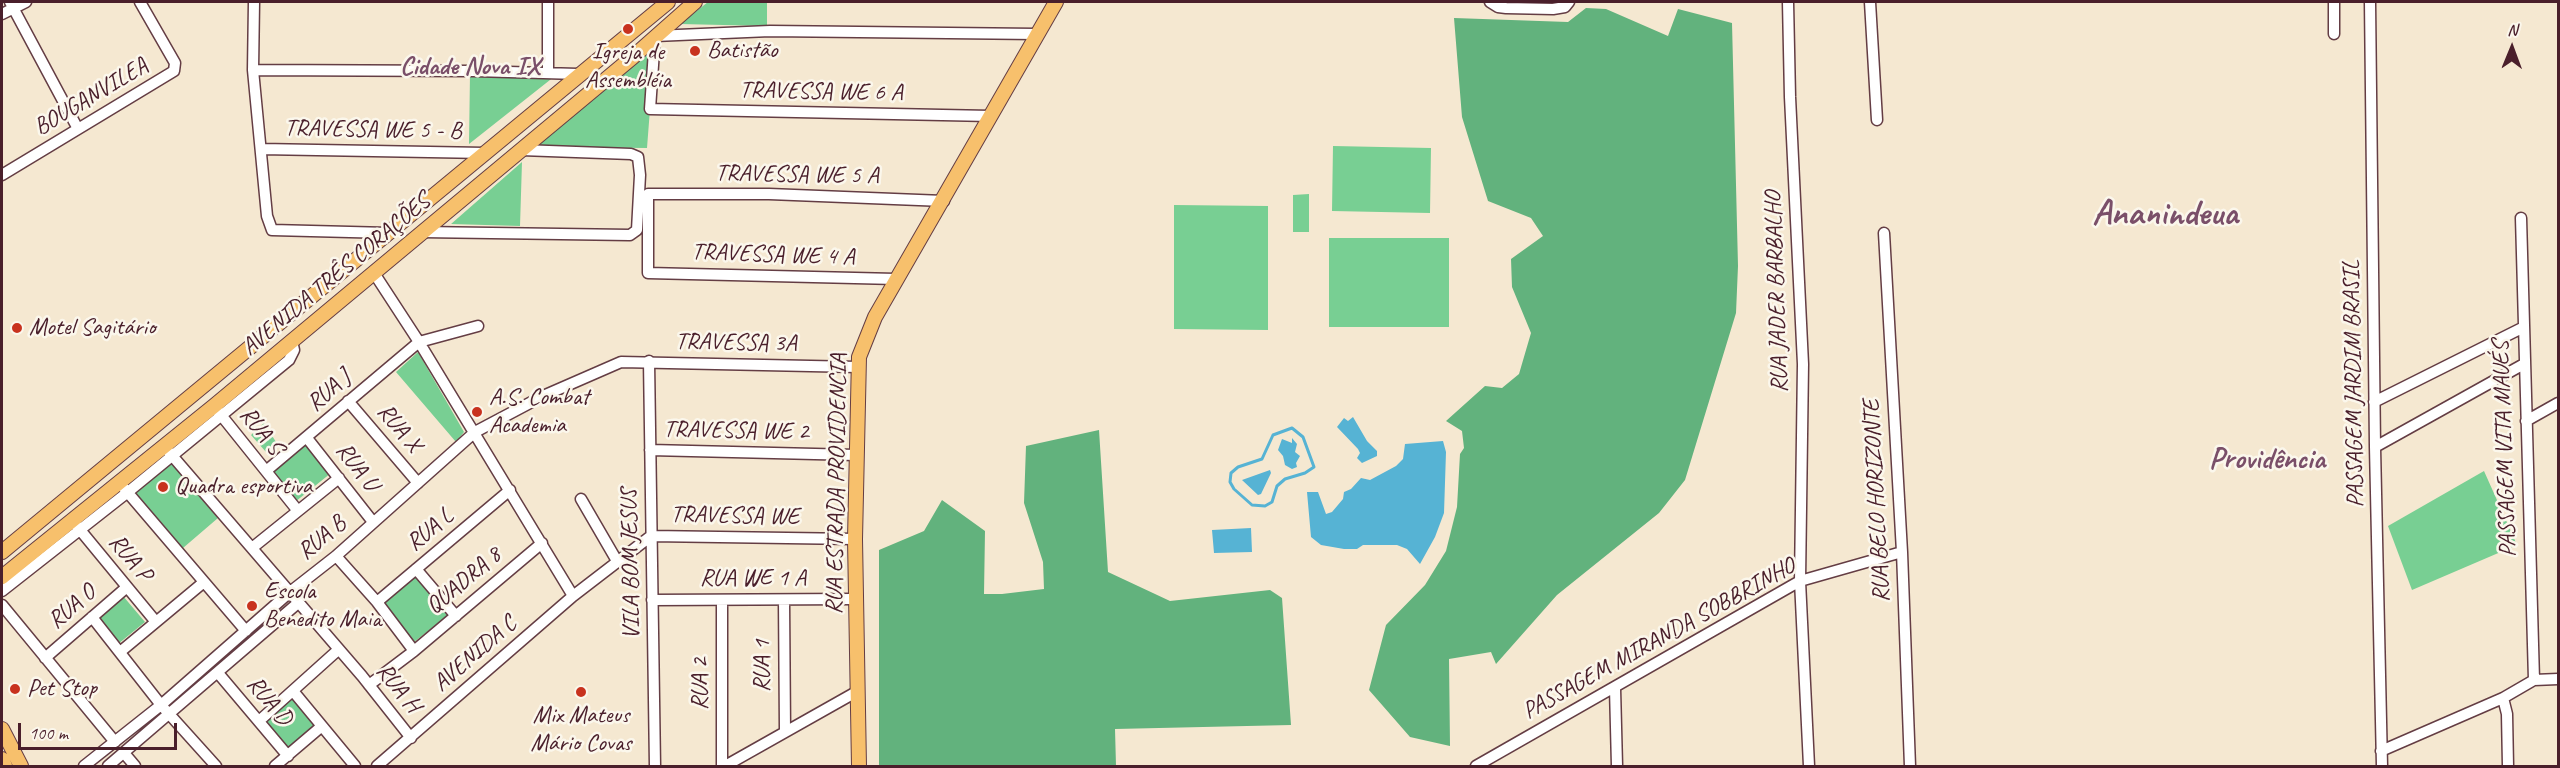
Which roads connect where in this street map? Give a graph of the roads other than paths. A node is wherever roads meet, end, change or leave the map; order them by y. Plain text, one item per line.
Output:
1 (26, 2) edge
2 (140, 2) edge
3 (254, 2) edge
4 (548, 2) edge
5 (695, 2) edge
6 (1056, 2) edge
7 (1490, 2) edge
8 (1569, 2) edge
9 (1788, 2) edge
10 (1870, 2) edge
11 (2334, 2) edge
12 (2370, 2) edge
13 (12, 5) edge
14 (659, 7) edge
15 (2, 14) edge
16 (1038, 34) junction
17 (2334, 34) dead end
18 (655, 36) junction
19 (253, 70) junction
20 (548, 72) junction
21 (578, 74) junction
22 (991, 116) junction
23 (1877, 120) dead end
24 (78, 129) junction
25 (261, 149) junction
26 (521, 150) junction
27 (484, 153) junction
28 (2, 175) edge
29 (644, 197) junction
30 (944, 201) junction
31 (2521, 218) dead end
32 (422, 232) junction
33 (389, 233) junction
34 (1884, 233) dead end
35 (374, 273) junction
36 (896, 279) junction
37 (278, 325) junction
38 (478, 326) dead end
39 (2522, 328) junction
40 (292, 341) junction
41 (419, 342) junction
42 (649, 362) junction
43 (2524, 364) junction
44 (858, 367) junction
45 (348, 401) junction
46 (2374, 402) junction
47 (2559, 403) edge
48 (218, 411) junction
49 (2526, 421) junction
50 (475, 432) junction
51 (308, 438) junction
52 (2375, 447) junction
53 (650, 450) junction
54 (169, 451) junction
55 (856, 455) junction
56 (266, 471) junction
57 (339, 478) junction
58 (417, 483) junction
59 (124, 487) junction
60 (510, 490) junction
61 (581, 499) dead end
62 (298, 511) junction
63 (374, 522) junction
64 (76, 525) junction
65 (651, 536) junction
66 (855, 539) junction
67 (542, 543) junction
68 (252, 548) junction
69 (2, 552) edge
70 (1902, 552) junction
71 (336, 556) junction
72 (616, 561) junction
73 (416, 569) junction
74 (2, 577) edge
75 (1800, 581) junction
76 (204, 582) junction
77 (127, 587) junction
78 (2, 591) edge
79 (290, 592) junction
80 (573, 596) junction
81 (855, 599) junction
82 (652, 600) junction
83 (784, 600) junction
84 (722, 601) junction
85 (377, 602) junction
86 (298, 603) junction
87 (2, 605) edge
88 (456, 616) junction
89 (92, 617) junction
90 (156, 622) junction
91 (246, 631) junction
92 (338, 650) junction
93 (414, 651) junction
94 (120, 652) junction
95 (45, 658) junction
96 (218, 673) junction
97 (2559, 679) edge
98 (2534, 680) junction
99 (369, 685) junction
100 (1615, 688) junction
101 (858, 690) junction
102 (293, 691) junction
103 (2504, 698) junction
104 (161, 705) junction
105 (170, 713) junction
106 (259, 721) junction
107 (322, 726) junction
108 (2, 729) edge
109 (785, 731) junction
110 (411, 738) junction
111 (115, 742) junction
112 (2381, 751) junction
113 (124, 753) junction
114 (288, 756) junction
115 (2, 759) edge
116 (5, 766) edge
117 (21, 766) edge
118 (84, 766) edge
119 (108, 766) edge
120 (135, 766) edge
121 (216, 766) edge
122 (275, 766) edge
123 (355, 766) edge
124 (377, 766) edge
125 (655, 766) edge
126 (723, 766) edge
127 (860, 766) edge
128 (1476, 766) edge
129 (1617, 766) edge
130 (1809, 766) edge
131 (1910, 766) edge
132 (2382, 766) edge
133 (2508, 766) edge

1 - 13 street
2 - 24 street, BOUGANVILEA
3 - 19 street
4 - 20 street
5 - 18 main road, AVENIDA TRÊS CORAÇÕES
6 - 16 main road, RUA ESTRADA PROVIDENCIA
7 - 8 street
9 - 75 street, RUA JADER BARBALHO
10 - 23 street
11 - 17 street
12 - 46 street, PASSAGEM JARDIM BRASIL
13 - 15 street
13 - 24 street
14 - 18 main road
14 - 21 main road, AVENIDA TRÊS CORAÇÕES
16 - 18 street
16 - 22 main road, RUA ESTRADA PROVIDENCIA
18 - 22 street, TRAVESSA WE 6 A
18 - 26 main road, AVENIDA TRÊS CORAÇÕES
19 - 20 street
19 - 25 street
20 - 21 street
21 - 27 main road, AVENIDA TRÊS CORAÇÕES
22 - 30 main road, RUA ESTRADA PROVIDENCIA
24 - 28 street, BOUGANVILEA
25 - 27 street, TRAVESSA WE 5 - B
25 - 33 street
26 - 29 street
26 - 32 main road, AVENIDA TRÊS CORAÇÕES
27 - 33 main road, AVENIDA TRÊS CORAÇÕES
29 - 30 street, TRAVESSA WE 5 A
29 - 32 street
29 - 36 street, TRAVESSA WE 4 A
30 - 36 main road, RUA ESTRADA PROVIDENCIA
31 - 39 street, PASSAGEM VITA MAUÉS
32 - 35 main road, AVENIDA TRÊS CORAÇÕES
33 - 37 main road, AVENIDA TRÊS CORAÇÕES
34 - 70 street, RUA BELO HORIZONTE
35 - 40 main road, AVENIDA TRÊS CORAÇÕES
35 - 41 street
36 - 44 main road, RUA ESTRADA PROVIDENCIA
37 - 40 main road
37 - 69 main road, AVENIDA TRÊS CORAÇÕES
38 - 41 street
39 - 43 street, PASSAGEM VITA MAUÉS
39 - 46 street
40 - 48 main road, AVENIDA TRÊS CORAÇÕES
41 - 45 street, RUA J
41 - 50 street
42 - 44 street, TRAVESSA 3A
42 - 50 street, TRAVESSA 3A
42 - 53 street, VILA BOM JESUS
43 - 49 street, PASSAGEM VITA MAUÉS
43 - 52 street
44 - 55 main road, RUA ESTRADA PROVIDENCIA
45 - 51 street, RUA J
45 - 58 street, RUA X
46 - 52 street, PASSAGEM JARDIM BRASIL
47 - 49 street
48 - 54 main road, AVENIDA TRÊS CORAÇÕES
48 - 56 street, RUA S
49 - 98 street, PASSAGEM VITA MAUÉS
50 - 58 street, RUA B
50 - 60 street
51 - 56 street, RUA J
51 - 57 street, RUA U
52 - 112 street, PASSAGEM JARDIM BRASIL
53 - 55 street, TRAVESSA WE 2
53 - 65 street, VILA BOM JESUS
54 - 59 main road, AVENIDA TRÊS CORAÇÕES
54 - 68 street, RUA H
55 - 66 main road, RUA ESTRADA PROVIDENCIA
56 - 62 street, RUA S
57 - 62 street
57 - 63 street, RUA U
58 - 63 street, RUA B
59 - 64 main road, AVENIDA TRÊS CORAÇÕES
59 - 76 street
60 - 67 street
60 - 73 street, RUA L
61 - 72 street
62 - 68 street
63 - 71 street, RUA B
64 - 74 main road, AVENIDA TRÊS CORAÇÕES
64 - 77 street, RUA P
64 - 78 street
65 - 66 street, TRAVESSA WE
65 - 72 street, AVENIDA C
65 - 82 street, VILA BOM JESUS
66 - 81 main road, RUA ESTRADA PROVIDENCIA
67 - 80 street
67 - 88 street, QUADRA 8
68 - 79 street, RUA H
70 - 75 street, PASSAGEM MIRANDA SOBBRINHO
70 - 131 street, RUA BELO HORIZONTE
71 - 79 street, RUA B
71 - 85 street
72 - 80 street, AVENIDA C
73 - 85 street, RUA L
73 - 88 street
75 - 100 street, PASSAGEM MIRANDA SOBBRINHO
75 - 130 street, RUA JADER BARBALHO
76 - 90 street
76 - 91 street
77 - 89 street, RUA O
77 - 90 street, RUA P
79 - 86 street, RUA H
79 - 91 street, RUA B
80 - 110 street, AVENIDA C
81 - 83 street, RUA WE 1 A
81 - 101 main road, RUA ESTRADA PROVIDENCIA
82 - 84 street, RUA WE 1 A
82 - 125 street, VILA BOM JESUS
83 - 84 street, RUA WE 1 A
83 - 109 street, RUA 1
84 - 126 street, RUA 2
85 - 93 street
86 - 92 street, RUA H
86 - 96 street
87 - 95 street
88 - 93 street, QUADRA 8
89 - 94 street
89 - 95 street, RUA O
90 - 94 street
91 - 104 street, RUA B
92 - 99 street, RUA H
92 - 102 street
93 - 99 street, QUADRA 8
94 - 104 street
95 - 111 street
96 - 105 street
96 - 106 street, RUA D
97 - 98 street
98 - 103 street
99 - 110 street, RUA H
100 - 128 street, PASSAGEM MIRANDA SOBBRINHO
100 - 129 street
101 - 109 street
101 - 127 main road, RUA ESTRADA PROVIDENCIA
102 - 106 street
102 - 107 street
103 - 112 street
103 - 133 street
104 - 105 street
104 - 111 street, RUA B
105 - 113 street
105 - 121 street
106 - 114 street, RUA D
107 - 114 street
107 - 123 street
108 - 117 main road
109 - 126 street
110 - 124 street, AVENIDA C
111 - 118 street, RUA B
112 - 132 street, PASSAGEM JARDIM BRASIL
113 - 119 street
113 - 120 street
114 - 122 street
115 - 116 main road

